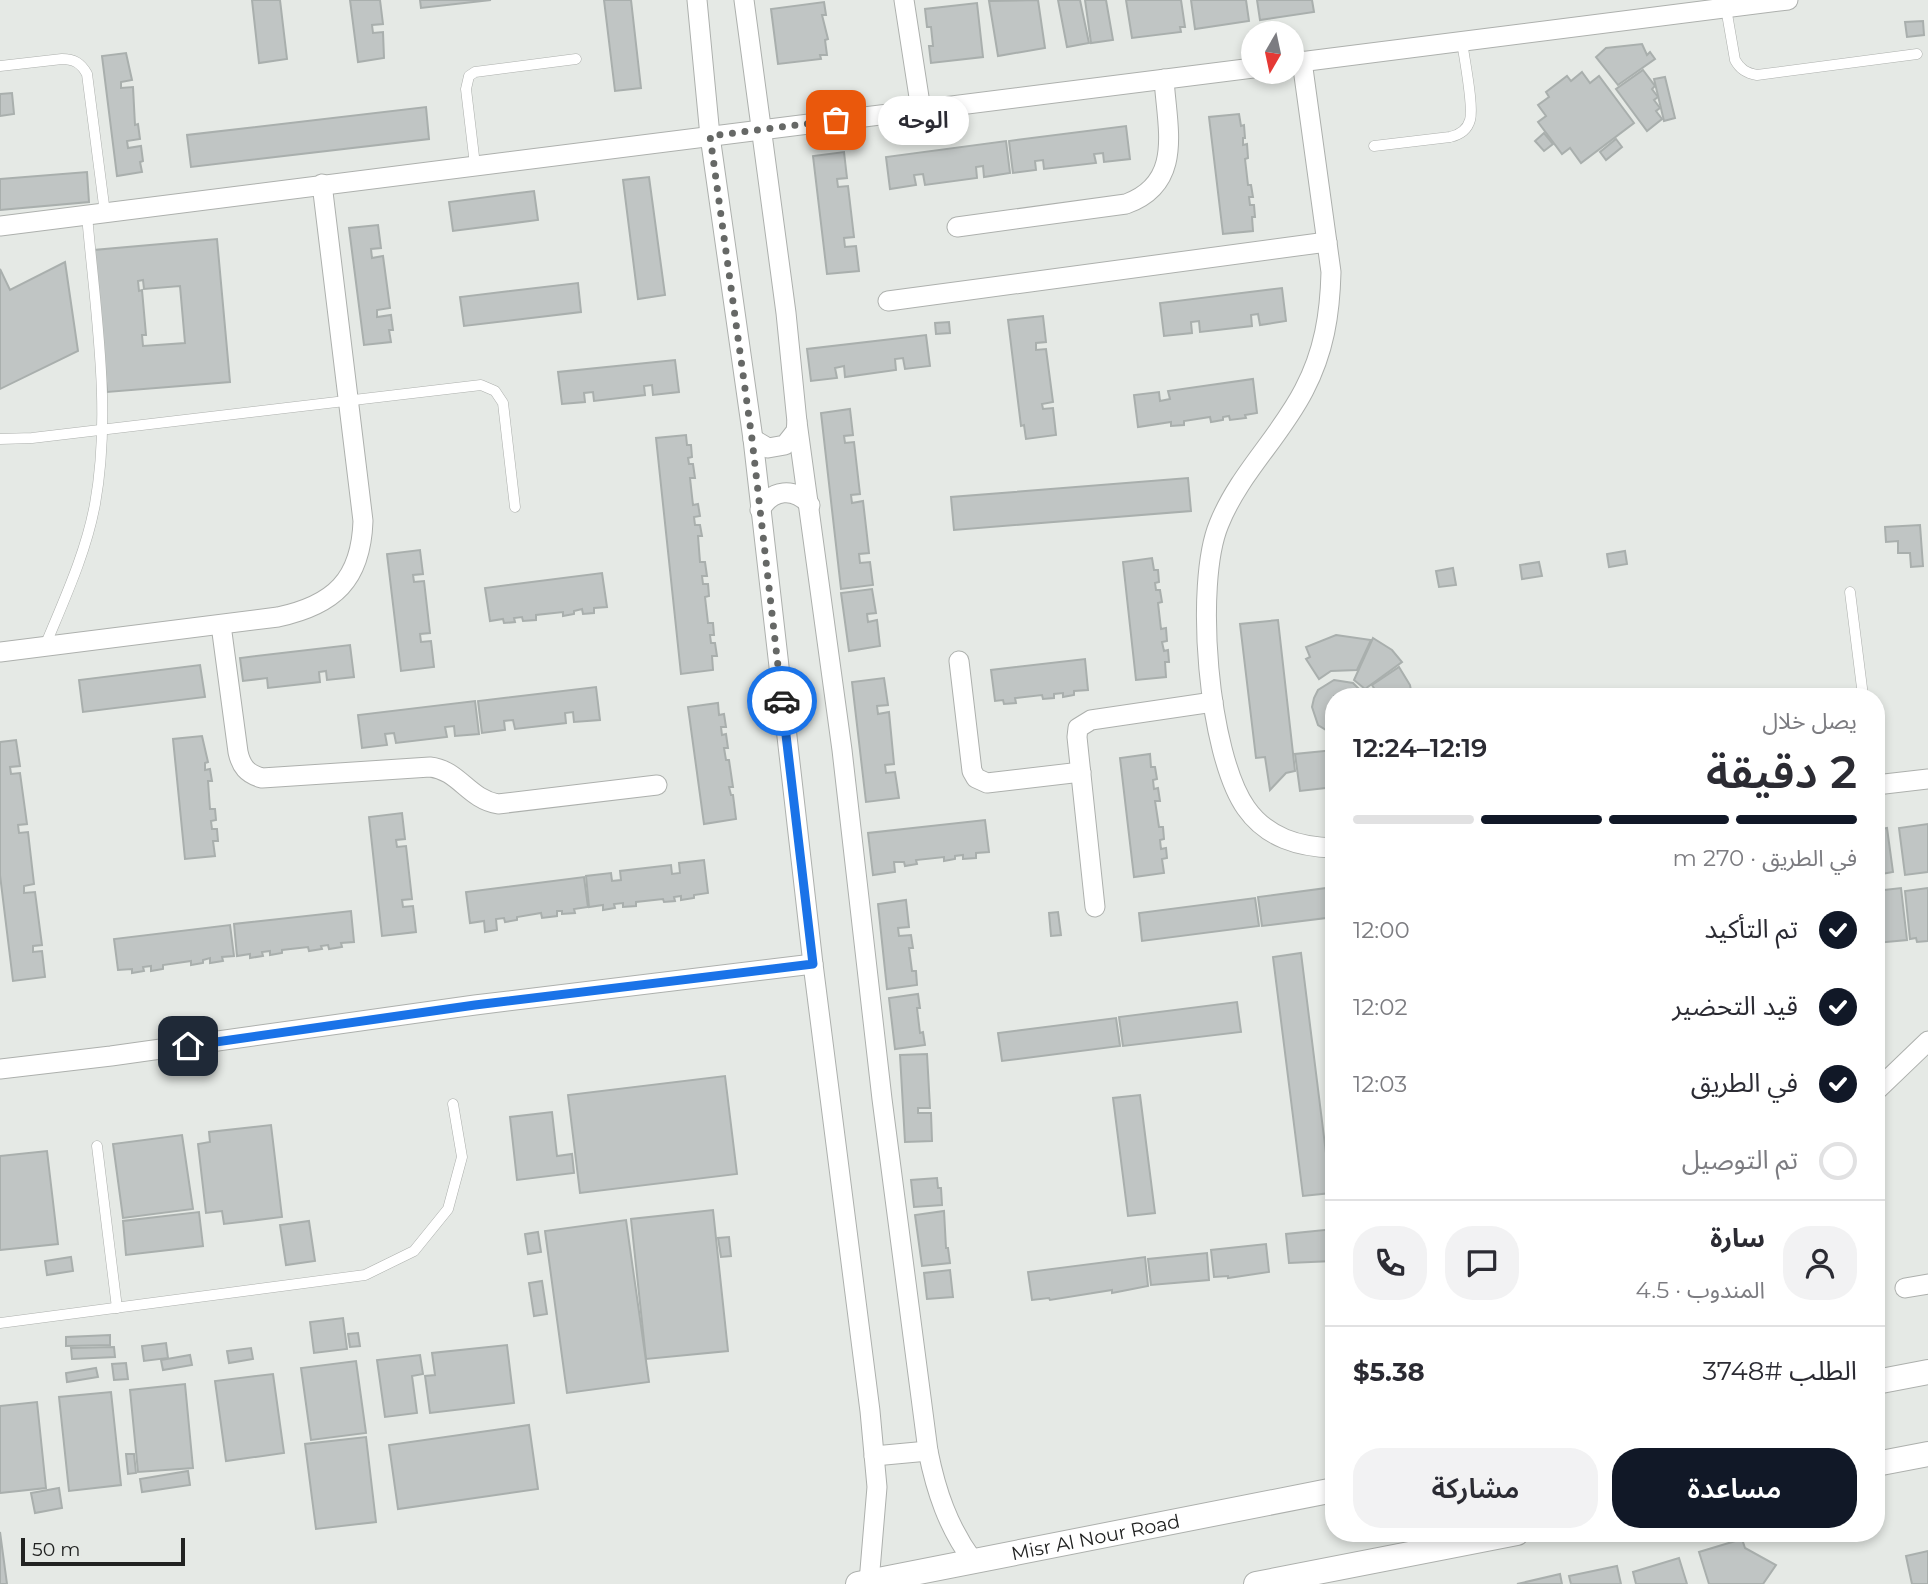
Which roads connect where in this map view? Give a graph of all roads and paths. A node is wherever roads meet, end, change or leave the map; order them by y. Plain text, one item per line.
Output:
1 (697, 0) edge
2 (744, 0) edge
3 (904, 0) edge
4 (1788, 0) edge
5 (1726, 8) junction
6 (1635, 10) edge
7 (1462, 41) junction
8 (1917, 54) dead end
9 (576, 59) dead end
10 (1304, 61) edge
11 (0, 66) edge
12 (1241, 69) edge
13 (1164, 79) junction
14 (1301, 84) edge
15 (921, 110) junction
16 (760, 130) junction
17 (710, 136) junction
18 (1374, 146) dead end
19 (475, 165) junction
20 (322, 184) junction
21 (96, 214) junction
22 (0, 226) edge
23 (957, 227) dead end
24 (1328, 242) junction
25 (888, 300) dead end
26 (350, 401) junction
27 (797, 422) junction
28 (102, 430) junction
29 (0, 439) edge
30 (752, 439) junction
31 (810, 505) junction
32 (515, 507) dead end
33 (760, 510) junction
34 (1850, 592) dead end
35 (221, 625) junction
36 (45, 646) junction
37 (0, 652) edge
38 (959, 661) dead end
39 (1862, 688) edge
40 (1213, 702) junction
41 (1081, 772) junction
42 (1928, 779) edge
43 (1885, 784) edge
44 (657, 785) dead end
45 (1325, 848) edge
46 (1095, 907) dead end
47 (813, 964) junction
48 (1928, 1041) edge
49 (0, 1069) edge
50 (1885, 1082) edge
51 (453, 1104) dead end
52 (97, 1146) dead end
53 (1928, 1284) edge
54 (1905, 1288) dead end
55 (117, 1308) junction
56 (0, 1324) edge
57 (1928, 1372) edge
58 (1885, 1380) edge
59 (928, 1451) junction
60 (1928, 1454) edge
61 (874, 1456) junction
62 (1885, 1462) edge
63 (1325, 1492) edge
64 (1468, 1542) edge
65 (973, 1561) junction
66 (863, 1583) edge
67 (1256, 1584) edge

1 - 17 street
2 - 16 street
3 - 15 street
4 - 5 street
5 - 6 street
5 - 8 lane
6 - 7 street
7 - 10 street
7 - 18 lane
9 - 19 lane
11 - 21 lane
12 - 13 street
13 - 15 street
13 - 23 street
14 - 24 street
15 - 16 street
16 - 17 street
16 - 27 street
17 - 19 street
17 - 30 street
19 - 20 street
20 - 21 street
20 - 26 street
21 - 22 street
21 - 28 lane
24 - 25 street
24 - 40 street
26 - 28 lane
26 - 32 lane
26 - 35 street
27 - 30 street
27 - 31 street
28 - 29 lane
28 - 36 lane
30 - 33 street
31 - 33 street
31 - 59 street
33 - 47 street
34 - 39 lane
35 - 36 street
35 - 44 street
36 - 37 street
38 - 41 street
40 - 41 street
40 - 45 street
41 - 46 street
42 - 43 street
47 - 49 street
47 - 61 street
48 - 50 street
51 - 55 lane
52 - 55 lane
53 - 54 street
55 - 56 lane
57 - 58 street
59 - 61 street
59 - 65 street
60 - 62 street
61 - 66 street
63 - 65 street, Misr Al Nour Road
64 - 67 street
65 - 66 street, Misr Al Nour Road

